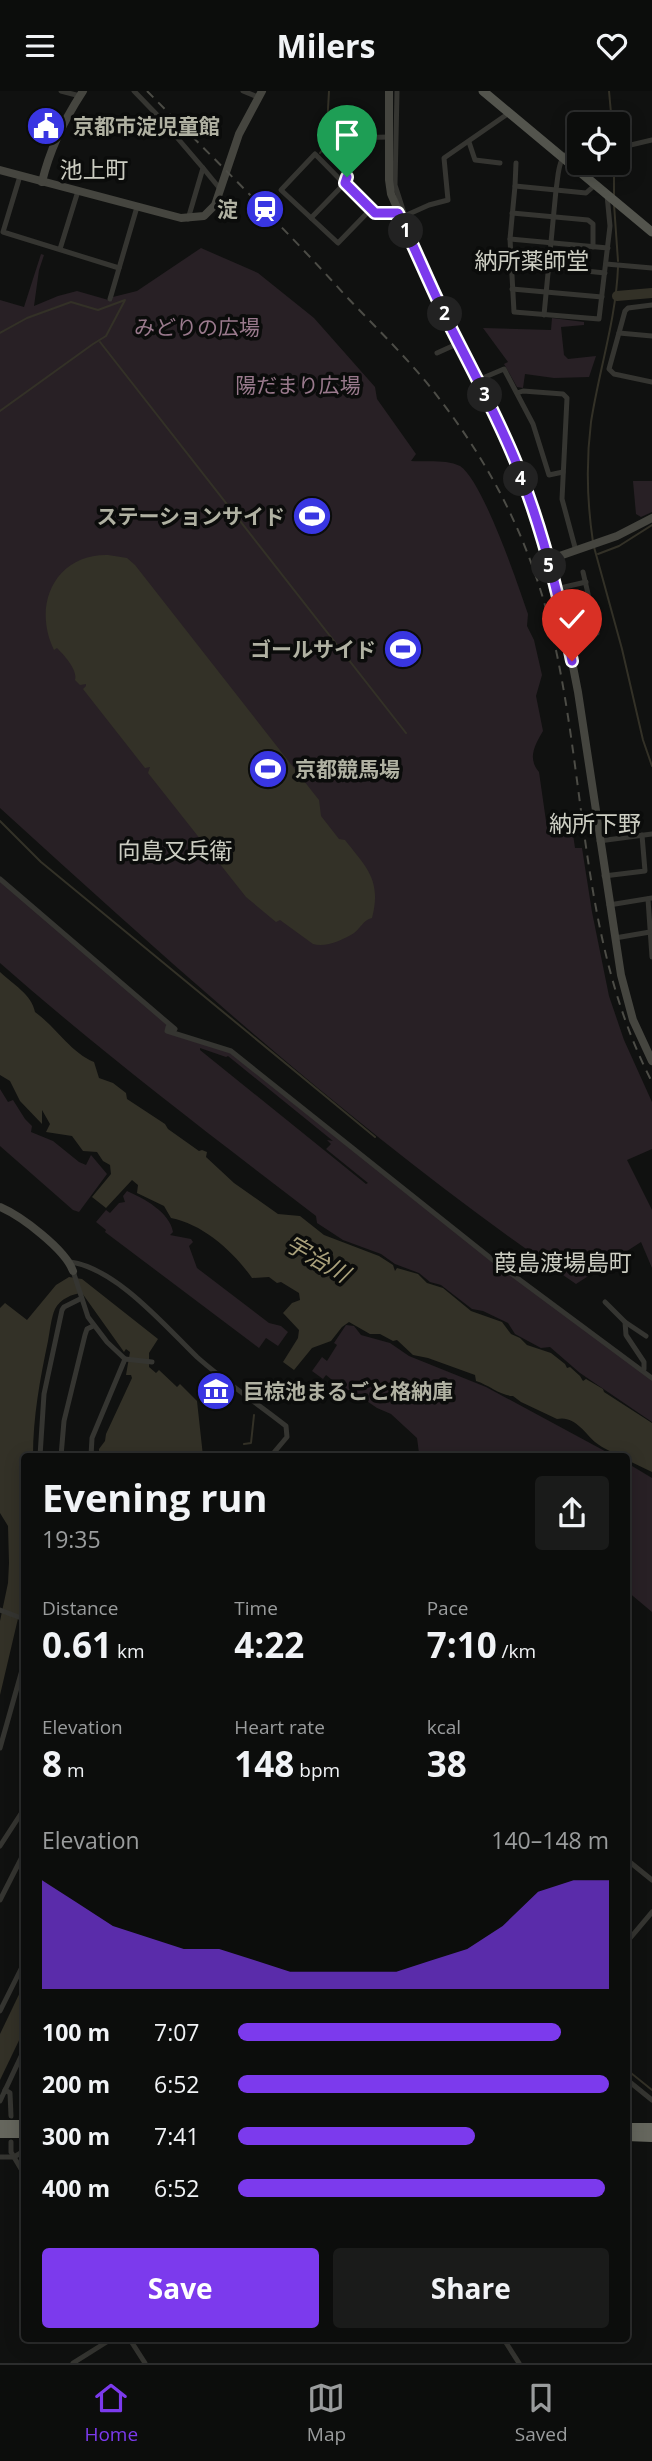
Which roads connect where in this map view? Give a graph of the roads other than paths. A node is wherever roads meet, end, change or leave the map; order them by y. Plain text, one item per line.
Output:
1 (61, 91) edge
2 (134, 91) edge
3 (243, 91) edge
4 (483, 91) edge
5 (393, 92) edge
6 (81, 94) edge
7 (260, 94) edge
8 (509, 113) junction
9 (389, 137) junction
10 (652, 140) edge
11 (468, 142) junction
12 (630, 145) edge
13 (567, 153) edge
14 (562, 157) junction
15 (500, 163) dead end
16 (516, 163) dead end
17 (203, 168) junction
18 (0, 170) edge
19 (20, 176) junction
20 (42, 181) junction
21 (345, 183) junction
22 (515, 185) junction
23 (595, 185) junction
24 (221, 190) junction
25 (556, 190) junction
26 (78, 191) junction
27 (612, 198) junction
28 (138, 207) junction
29 (370, 209) junction
30 (512, 213) junction
31 (401, 216) junction
32 (553, 217) junction
33 (311, 218) junction
34 (188, 219) junction
35 (652, 232) edge
36 (510, 239) junction
37 (551, 243) junction
38 (593, 247) junction
39 (608, 248) junction
40 (60, 249) junction
41 (510, 263) junction
42 (608, 265) junction
43 (548, 267) junction
44 (119, 268) junction
45 (652, 268) edge
46 (605, 273) junction
47 (512, 289) junction
48 (546, 292) junction
49 (602, 297) junction
50 (110, 299) dead end
51 (652, 305) edge
52 (544, 315) junction
53 (619, 333) junction
54 (652, 336) edge
55 (459, 343) junction
56 (437, 353) dead end
57 (478, 380) junction
58 (652, 382) edge
59 (517, 393) junction
60 (563, 472) junction
61 (652, 518) edge
62 (576, 552) junction
63 (548, 560) junction
64 (583, 572) dead end
65 (586, 582) junction
66 (556, 589) junction
67 (592, 611) junction
68 (563, 618) junction
69 (597, 633) dead end
70 (652, 834) edge
71 (642, 835) junction
72 (599, 841) junction
73 (604, 876) junction
74 (0, 879) edge
75 (650, 898) edge
76 (609, 905) junction
77 (650, 932) junction
78 (615, 938) junction
79 (652, 957) edge
80 (652, 1061) edge
81 (0, 1207) edge
82 (72, 1266) junction
83 (80, 1297) junction
84 (605, 1302) dead end
85 (625, 1322) junction
86 (93, 1326) junction
87 (646, 1336) dead end
88 (629, 1358) dead end
89 (125, 1359) junction
90 (152, 1362) dead end
91 (644, 1369) junction
92 (652, 1376) edge
93 (40, 1453) edge
94 (61, 1453) edge
95 (91, 1453) edge
96 (274, 1453) edge
97 (0, 1609) edge
98 (21, 1618) edge
99 (21, 1674) edge
100 (0, 1748) edge
101 (21, 1814) edge
102 (0, 1846) edge
103 (21, 1859) edge
104 (630, 1862) edge
105 (652, 1880) edge
106 (0, 1900) edge
107 (652, 1912) edge
108 (630, 1938) edge
109 (21, 1969) edge
110 (0, 2011) edge
111 (21, 2056) edge
112 (630, 2081) edge
113 (5, 2089) junction
114 (652, 2100) edge
115 (0, 2101) edge
116 (10, 2116) dead end
117 (0, 2125) edge
118 (21, 2125) edge
119 (630, 2128) edge
120 (652, 2128) edge
121 (0, 2133) edge
122 (21, 2133) edge
123 (630, 2136) edge
124 (652, 2137) edge
125 (11, 2142) dead end
126 (21, 2153) edge
127 (0, 2157) edge
128 (14, 2157) junction
129 (21, 2169) edge
130 (107, 2342) edge
131 (132, 2342) edge
132 (506, 2342) edge
133 (73, 2363) edge
134 (145, 2363) edge
135 (519, 2363) edge

1 - 6 street
2 - 17 street
3 - 7 street
4 - 8 main road
5 - 9 main road
5 - 31 street
6 - 20 main road
7 - 24 main road
8 - 11 street
8 - 14 main road
9 - 21 street
9 - 31 main road
10 - 12 street
11 - 15 street
11 - 31 street
13 - 14 street
14 - 23 main road
14 - 25 street
16 - 22 street
17 - 24 street
17 - 34 street
18 - 19 main road
19 - 20 main road
19 - 40 street
20 - 26 main road
21 - 29 street
21 - 33 street
21 - 33 street
22 - 25 street
22 - 30 street
23 - 25 street
23 - 27 main road
24 - 34 main road
25 - 32 street
26 - 28 main road
26 - 40 street
27 - 35 main road
27 - 39 street
28 - 34 main road
28 - 44 street
29 - 31 street
29 - 33 street
30 - 32 street
30 - 36 street
31 - 55 main road
32 - 37 street
32 - 38 street
36 - 37 street
36 - 41 street
37 - 38 street
37 - 43 street
38 - 39 street
39 - 42 street
40 - 44 street
41 - 43 street
41 - 47 street
42 - 45 street
42 - 46 street
43 - 46 street
43 - 48 street
44 - 50 street
46 - 49 street
47 - 48 street
47 - 52 street
48 - 49 street
48 - 52 street
49 - 52 street
51 - 53 street
53 - 54 street
53 - 58 street
55 - 56 street
55 - 57 main road
57 - 59 street
57 - 63 main road
59 - 60 street
59 - 60 street
60 - 62 street
61 - 62 main road
62 - 63 main road
63 - 66 main road
64 - 65 street
65 - 66 street
65 - 67 street
66 - 68 main road
67 - 68 street
67 - 69 street
68 - 72 main road
70 - 71 street
71 - 72 street
71 - 73 street
72 - 73 main road
73 - 76 main road
74 - 92 street
75 - 76 street
75 - 77 street
76 - 78 main road
77 - 78 street
77 - 79 street
78 - 80 main road
81 - 82 main road
82 - 83 street
82 - 96 street
83 - 86 street
83 - 93 street
84 - 85 street
85 - 87 street
85 - 91 street
86 - 89 street
86 - 94 street
88 - 91 street
89 - 90 street
89 - 95 street
91 - 92 street
97 - 98 street
99 - 100 street
101 - 102 street
103 - 106 street
104 - 105 street
107 - 108 street
109 - 110 street
111 - 113 street
112 - 114 street
113 - 115 street
113 - 116 street
117 - 118 highway
119 - 120 highway
121 - 122 highway
123 - 124 highway
125 - 128 street
126 - 128 street
127 - 128 street
128 - 129 street
130 - 133 street
131 - 134 street
132 - 135 street

